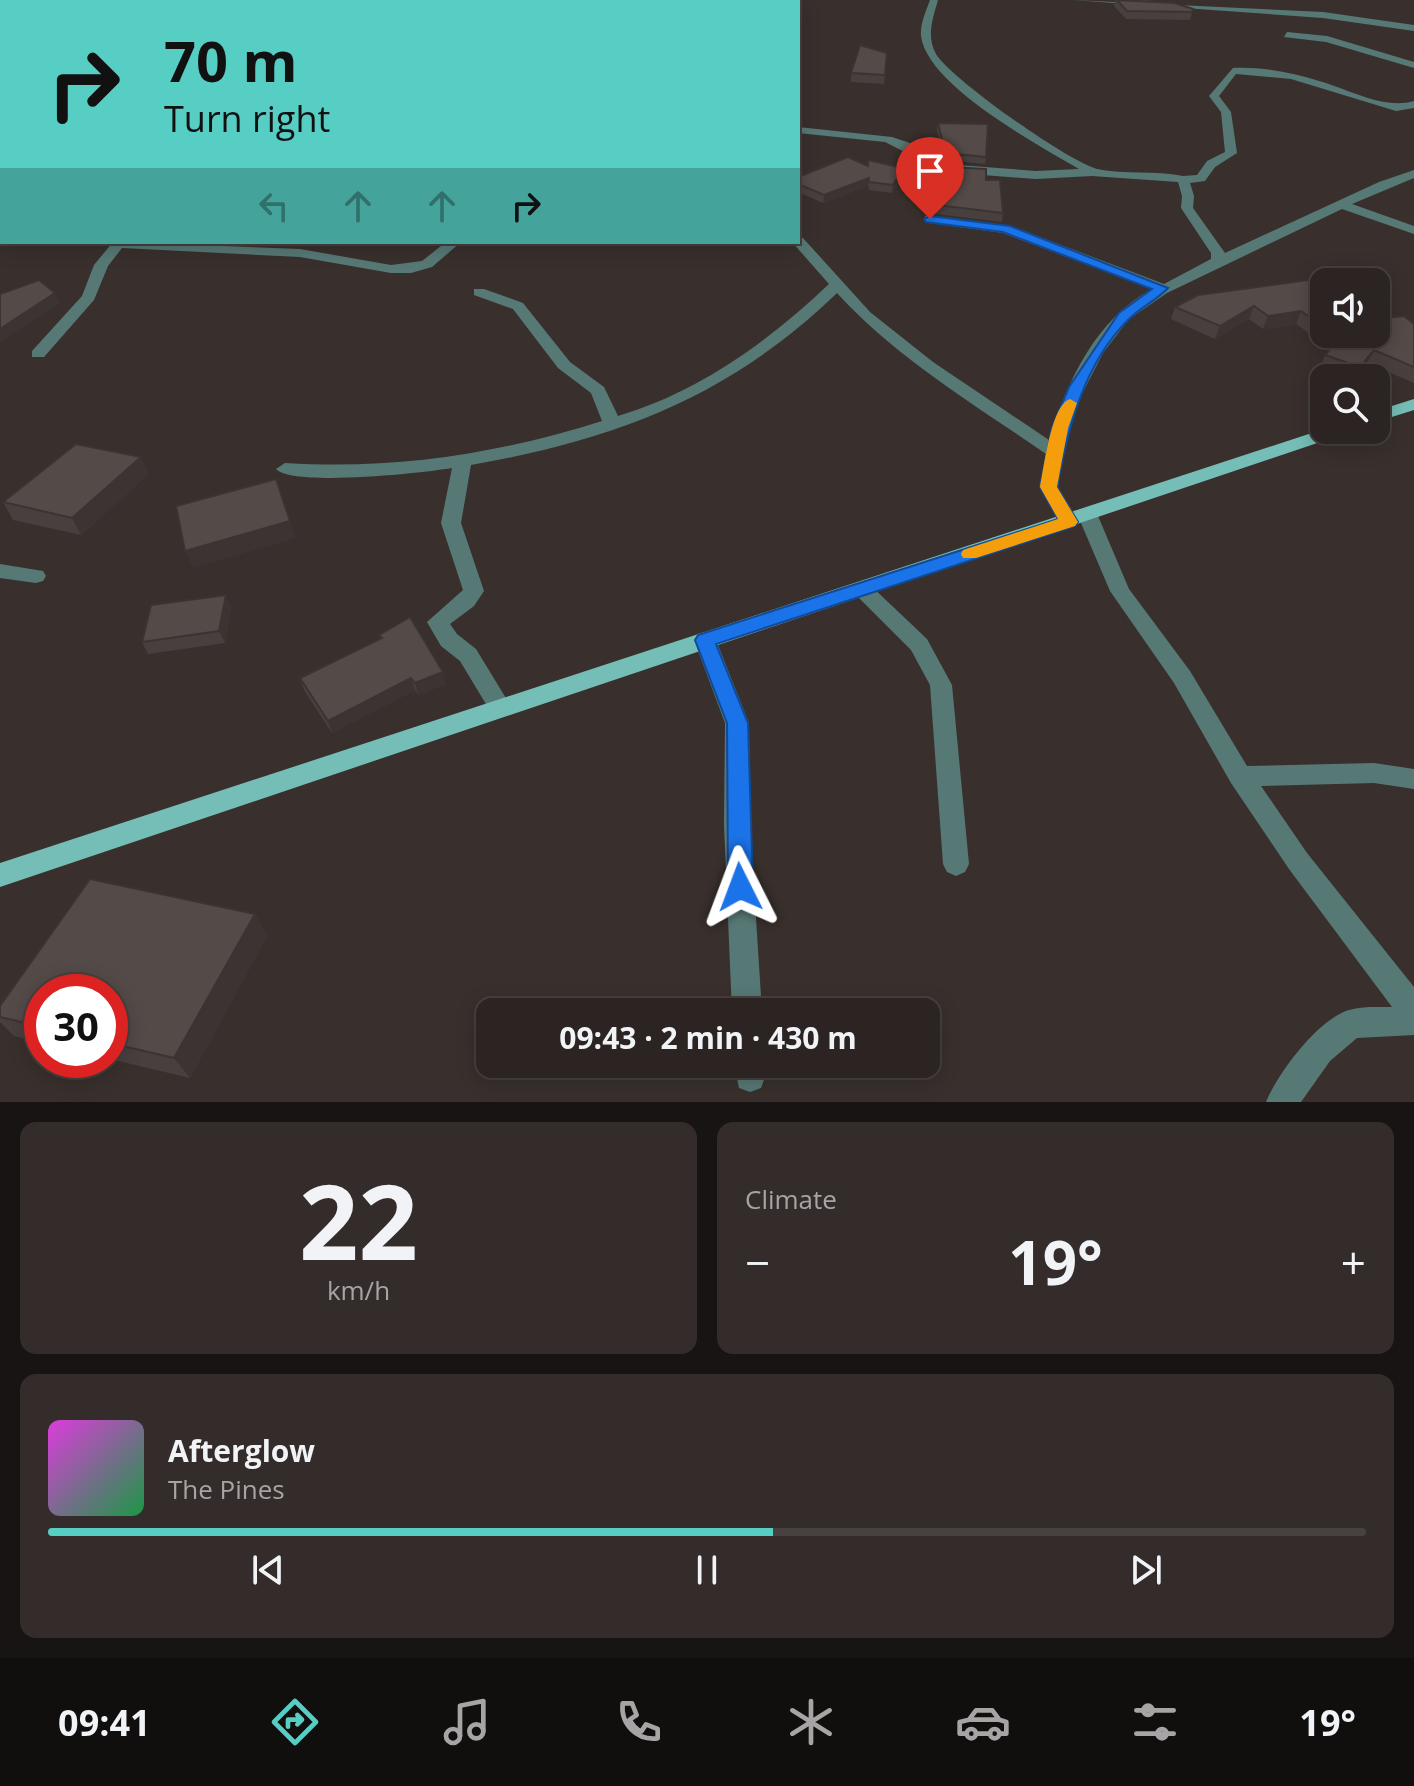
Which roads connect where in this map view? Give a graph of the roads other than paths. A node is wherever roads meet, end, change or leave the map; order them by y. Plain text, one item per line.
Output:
1 (934, 0) edge
2 (1076, 0) edge
3 (1275, 0) edge
4 (1337, 16) junction
5 (1414, 28) edge
6 (1287, 35) dead end
7 (1414, 65) edge
8 (1414, 104) edge
9 (800, 130) edge
10 (1092, 172) junction
11 (1414, 174) edge
12 (1183, 180) junction
13 (1343, 205) junction
14 (930, 219) dead end
15 (1414, 230) edge
16 (800, 243) edge
17 (118, 244) edge
18 (137, 244) edge
19 (452, 244) edge
20 (1218, 259) junction
21 (837, 285) junction
22 (1162, 288) junction
23 (479, 292) dead end
24 (38, 354) dead end
25 (1414, 404) edge
26 (1390, 412) edge
27 (612, 423) junction
28 (1310, 440) edge
29 (1054, 451) junction
30 (463, 460) junction
31 (285, 469) dead end
32 (1078, 519) junction
33 (0, 571) edge
34 (36, 576) dead end
35 (862, 589) junction
36 (705, 640) junction
37 (500, 708) junction
38 (1240, 776) junction
39 (1414, 779) edge
40 (956, 864) dead end
41 (0, 875) edge
42 (746, 998) edge
43 (1414, 1011) edge
44 (1414, 1020) edge
45 (1282, 1102) edge

1 - 10 street
2 - 4 street
3 - 4 street
4 - 5 street
6 - 7 street
8 - 12 street
9 - 10 street
10 - 12 street
11 - 13 street
12 - 20 street
13 - 15 street
13 - 20 street
14 - 22 street
16 - 21 street
17 - 24 street
18 - 19 street
20 - 22 street
21 - 27 street
21 - 29 street
22 - 29 street
23 - 27 street
25 - 26 main road
27 - 30 street
28 - 32 main road
29 - 32 street
30 - 31 street
30 - 37 street
32 - 35 main road
32 - 38 street
33 - 34 street
35 - 36 main road
35 - 40 street
36 - 37 main road
36 - 42 street
37 - 41 main road
38 - 39 street
38 - 43 street
44 - 45 street

